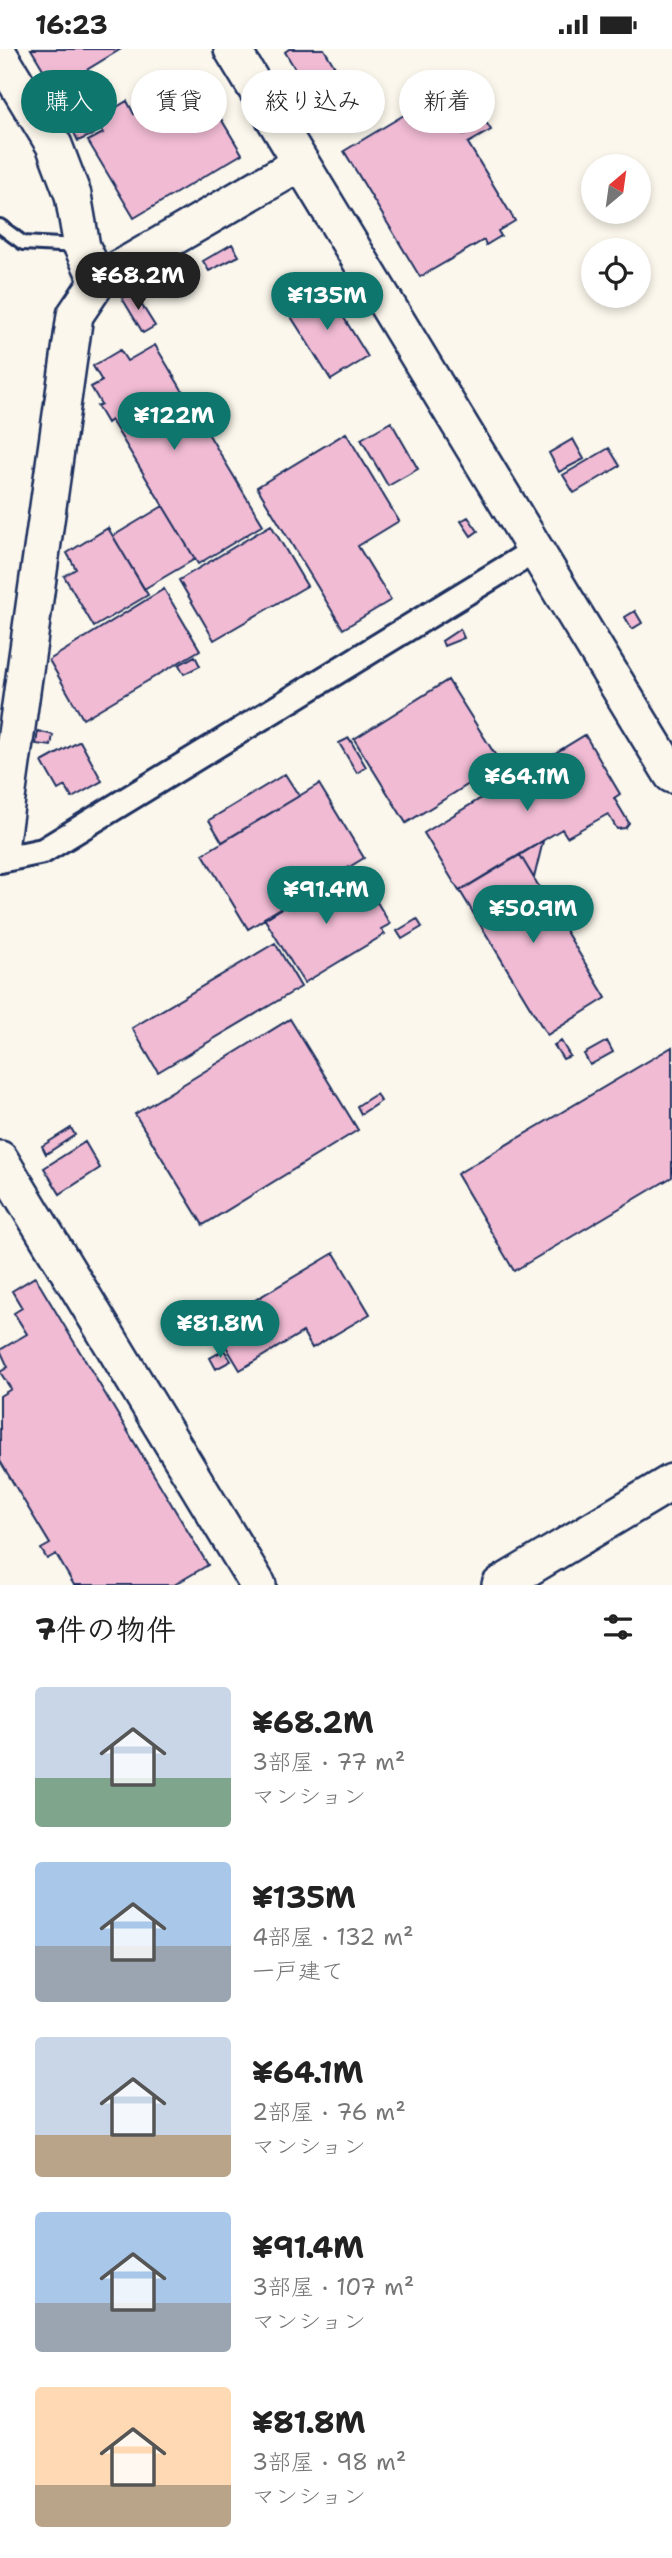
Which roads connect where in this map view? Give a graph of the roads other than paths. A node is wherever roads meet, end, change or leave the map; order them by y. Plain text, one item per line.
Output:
1 (233, 49) edge
2 (0, 56) edge
3 (301, 163) junction
4 (0, 226) edge
5 (82, 247) junction
6 (98, 281) junction
7 (534, 551) junction
8 (672, 775) edge
9 (0, 848) edge
10 (0, 860) edge
11 (0, 1159) edge
12 (672, 1482) edge
13 (258, 1585) edge
14 (500, 1585) edge

1 - 3 street
2 - 5 street
3 - 6 street
3 - 7 street
4 - 5 lane
5 - 6 street
6 - 9 street
7 - 8 street
7 - 10 street
11 - 13 street
12 - 14 street

